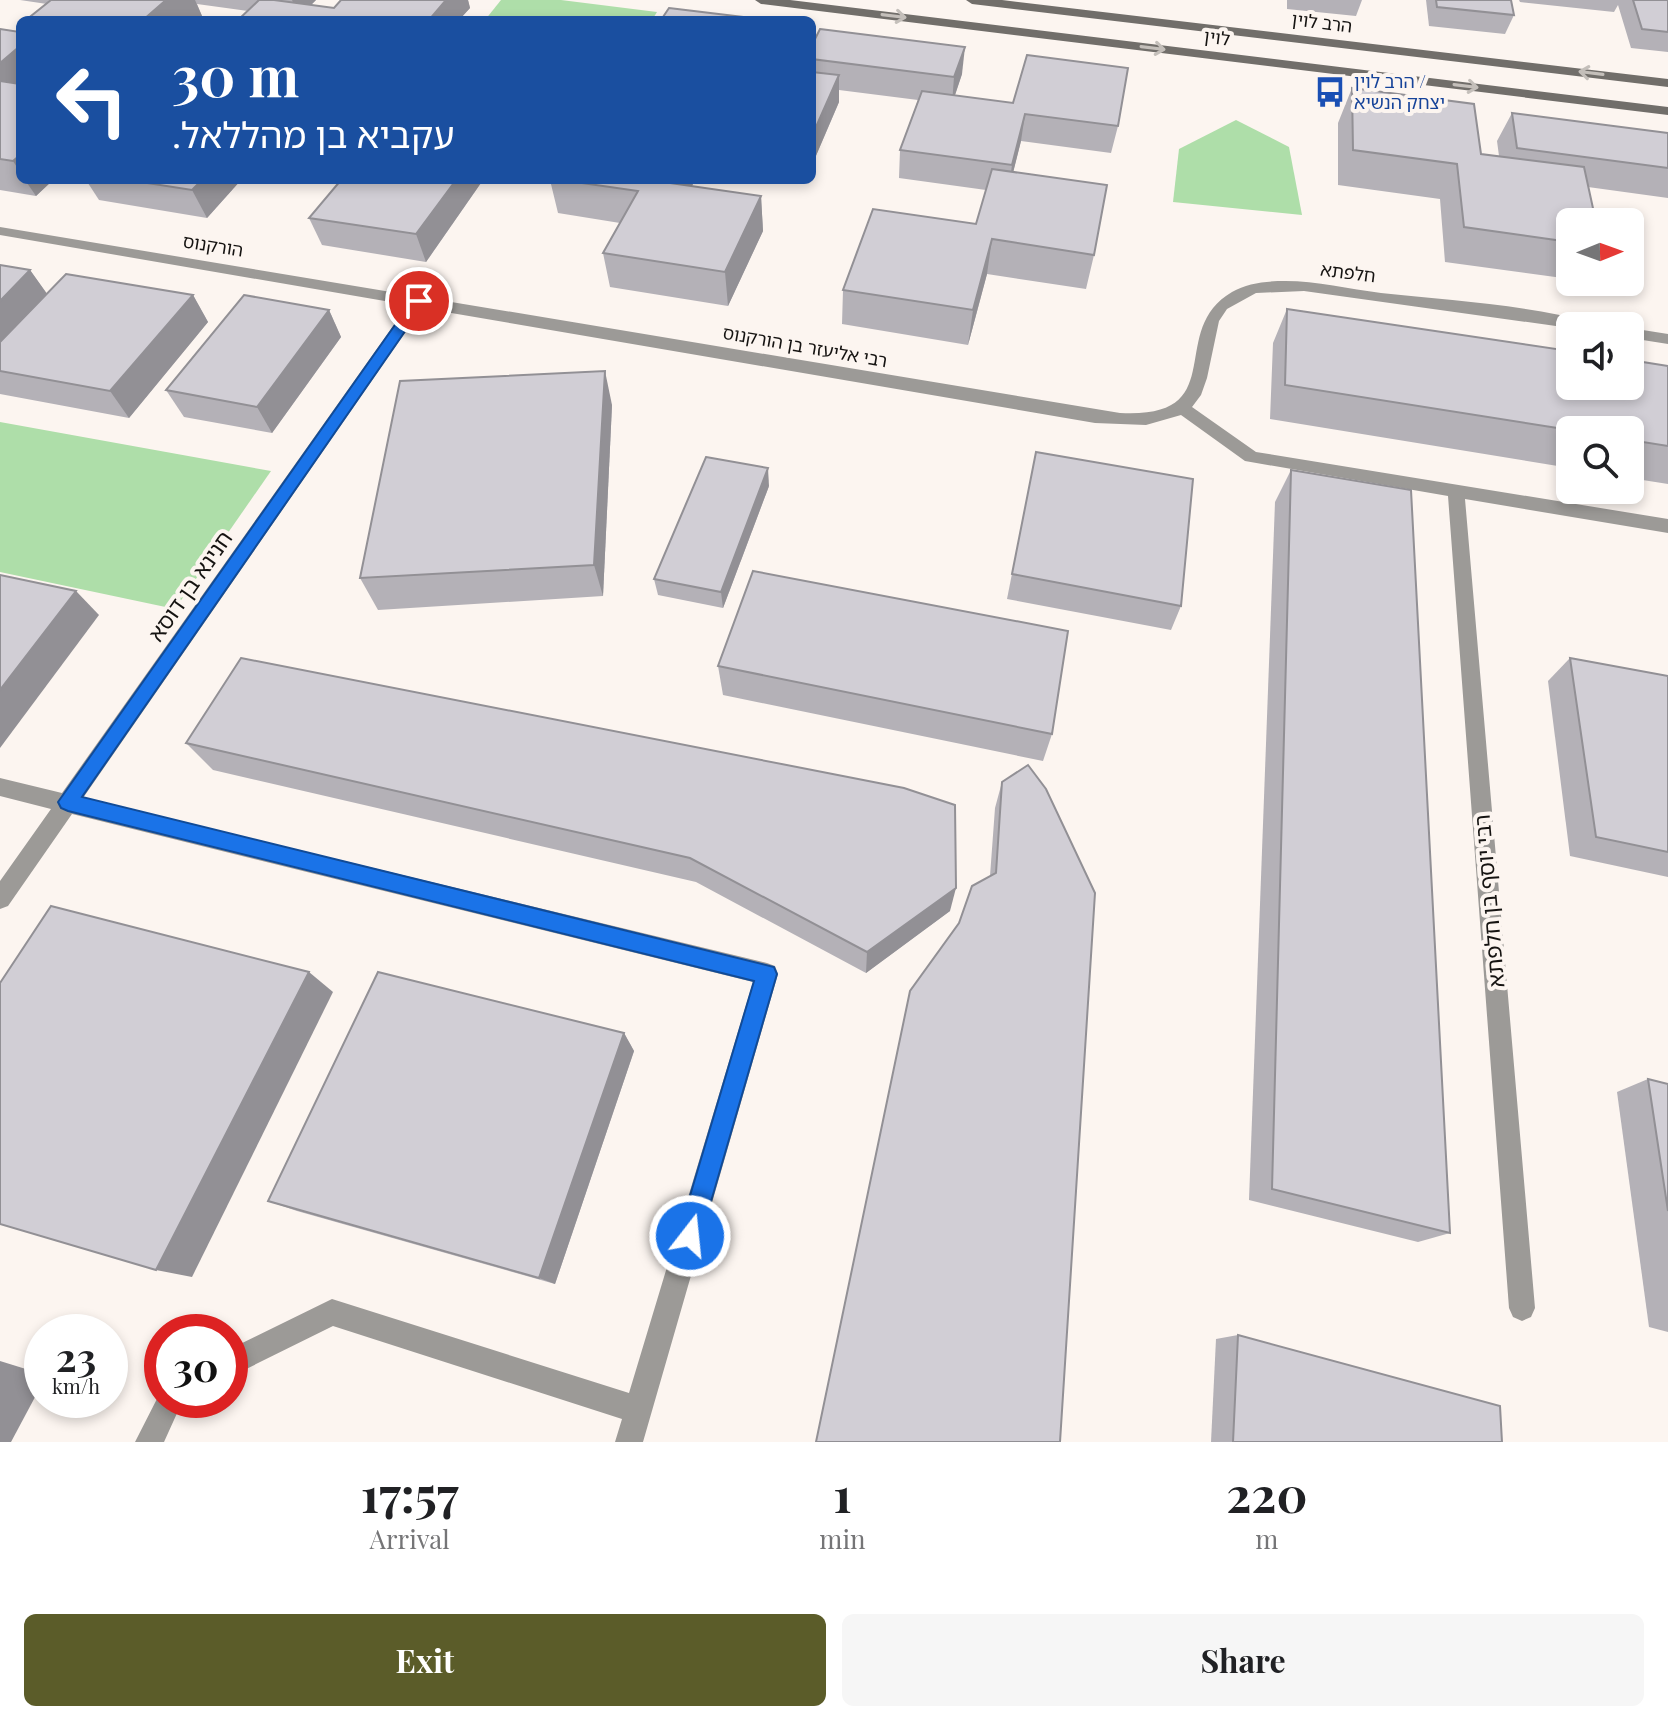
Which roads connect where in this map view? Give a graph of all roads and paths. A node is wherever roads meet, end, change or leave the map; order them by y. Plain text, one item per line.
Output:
1 (761, 0) edge
2 (972, 0) edge
3 (1668, 83) edge
4 (1668, 111) edge
5 (0, 231) edge
6 (419, 301) junction
7 (1556, 321) edge
8 (1644, 335) edge
9 (1668, 339) edge
10 (1184, 409) junction
11 (1456, 493) junction
12 (1668, 526) edge
13 (0, 787) edge
14 (68, 802) junction
15 (0, 899) edge
16 (1522, 1308) dead end
17 (248, 1354) edge
18 (638, 1410) junction
19 (160, 1418) edge
20 (149, 1442) edge
21 (629, 1442) edge

1 -> 4 main road, לוין
3 -> 2 main road, הרב לוין
5 - 6 street, הורקנוס
6 - 10 street, רבי אליעזר בן הורקנוס
6 - 14 street, חנינא בן דוסא
7 - 10 street, חלפתא
8 - 9 street
10 - 11 street
11 - 12 street
11 - 16 street, רבי יוסף בן חלפתא
13 - 14 street
14 - 15 street, חנינא בן דוסא
14 - 18 street
17 - 18 street
18 - 21 street
19 - 20 street

